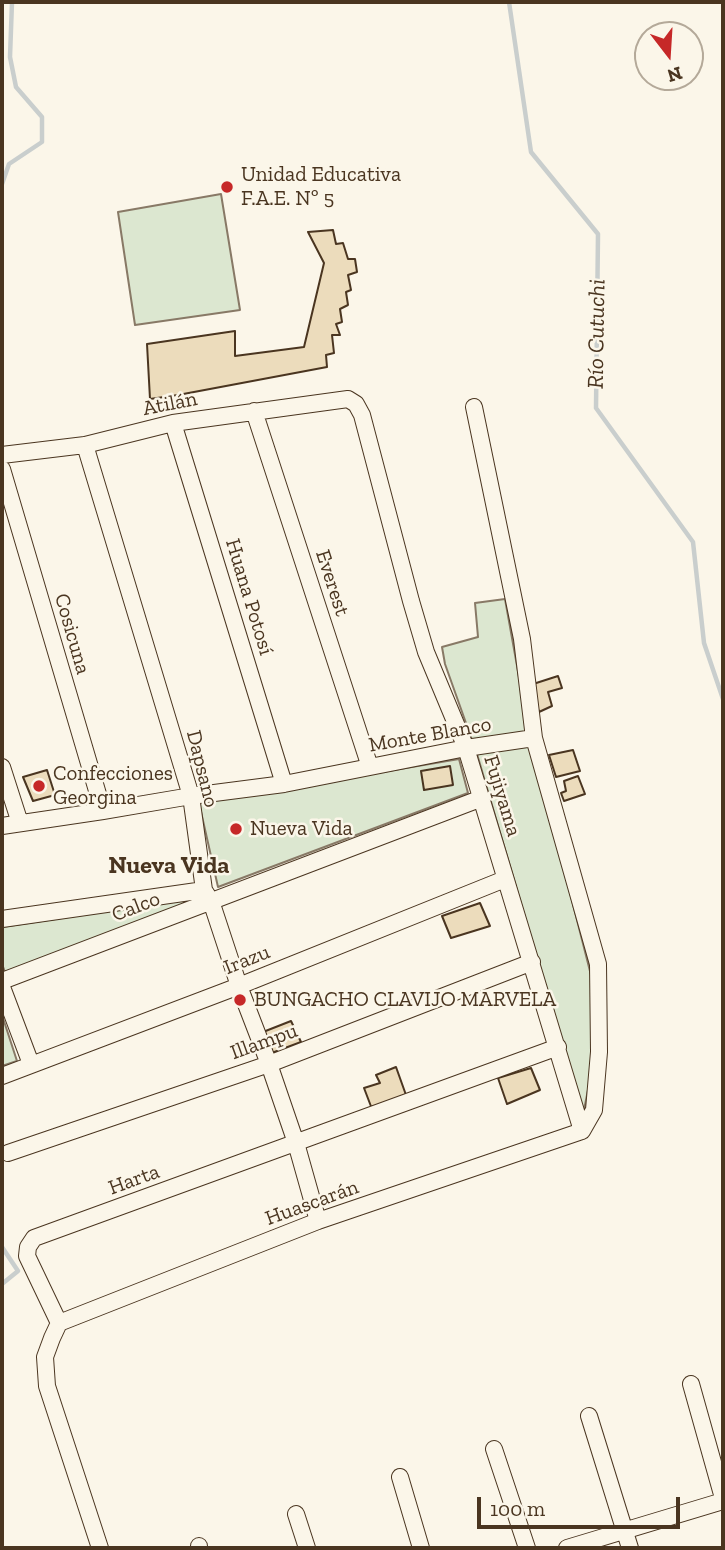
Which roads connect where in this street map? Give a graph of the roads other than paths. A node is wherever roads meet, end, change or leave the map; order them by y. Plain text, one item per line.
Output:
1 (348, 399) joint
2 (474, 407) dead end
3 (254, 411) junction
4 (173, 423) junction
5 (85, 445) junction
6 (2, 455) edge
7 (2, 469) edge
8 (534, 738) junction
9 (466, 748) junction
10 (2, 767) edge
11 (370, 767) junction
12 (284, 784) junction
13 (191, 796) junction
14 (482, 798) junction
15 (103, 811) junction
16 (20, 823) junction
17 (2, 826) edge
18 (505, 879) junction
19 (207, 896) junction
20 (2, 919) edge
21 (531, 962) junction
22 (2, 981) edge
23 (239, 986) junction
24 (2, 987) edge
25 (558, 1046) junction
26 (31, 1064) junction
27 (269, 1064) junction
28 (2, 1076) edge
29 (582, 1130) junction
30 (296, 1143) junction
31 (8, 1153) dead end
32 (318, 1222) junction
33 (59, 1323) junction
34 (691, 1384) dead end
35 (589, 1416) dead end
36 (494, 1449) dead end
37 (400, 1477) dead end
38 (723, 1499) edge
39 (296, 1514) dead end
40 (625, 1531) junction
41 (100, 1548) edge
42 (307, 1548) edge
43 (421, 1548) edge
44 (527, 1548) edge
45 (567, 1548) edge
46 (631, 1548) edge

1 - 3 street, Atilán
1 - 9 street, Fujiyama
2 - 8 street
3 - 4 street, Atilán
3 - 11 street, Everest
4 - 5 street, Atilán
4 - 12 street, Huana Potosí
5 - 6 street, Atilán
5 - 13 street, Dapsano
7 - 15 street, Cosicuna
8 - 9 street, Monte Blanco
8 - 29 street
9 - 11 street, Monte Blanco
9 - 14 street, Fujiyama
10 - 16 street
11 - 12 street, Monte Blanco
12 - 13 street, Monte Blanco
13 - 15 street, Monte Blanco
13 - 19 street, Dapsano
14 - 18 street, Fujiyama
14 - 19 street, Calco
15 - 16 street, Monte Blanco
16 - 17 street, Monte Blanco
18 - 21 street, Fujiyama
18 - 23 street, Irazu
19 - 20 street
19 - 22 street, Calco
19 - 23 street, Dapsano
21 - 25 street, Fujiyama
21 - 27 street, Illampu
23 - 26 street, Irazu
23 - 27 street, Dapsano
24 - 26 street
25 - 29 street, Fujiyama
25 - 30 street, Harta
26 - 28 street, Irazu
27 - 30 street, Dapsano
27 - 31 street, Illampu
29 - 32 street, Huascarán
30 - 32 street, Dapsano
30 - 33 street, Harta
32 - 33 street, Huascarán
33 - 41 street
34 - 38 street
35 - 40 street
36 - 44 street
37 - 43 street
38 - 40 street
39 - 42 street
40 - 45 street
40 - 46 street

